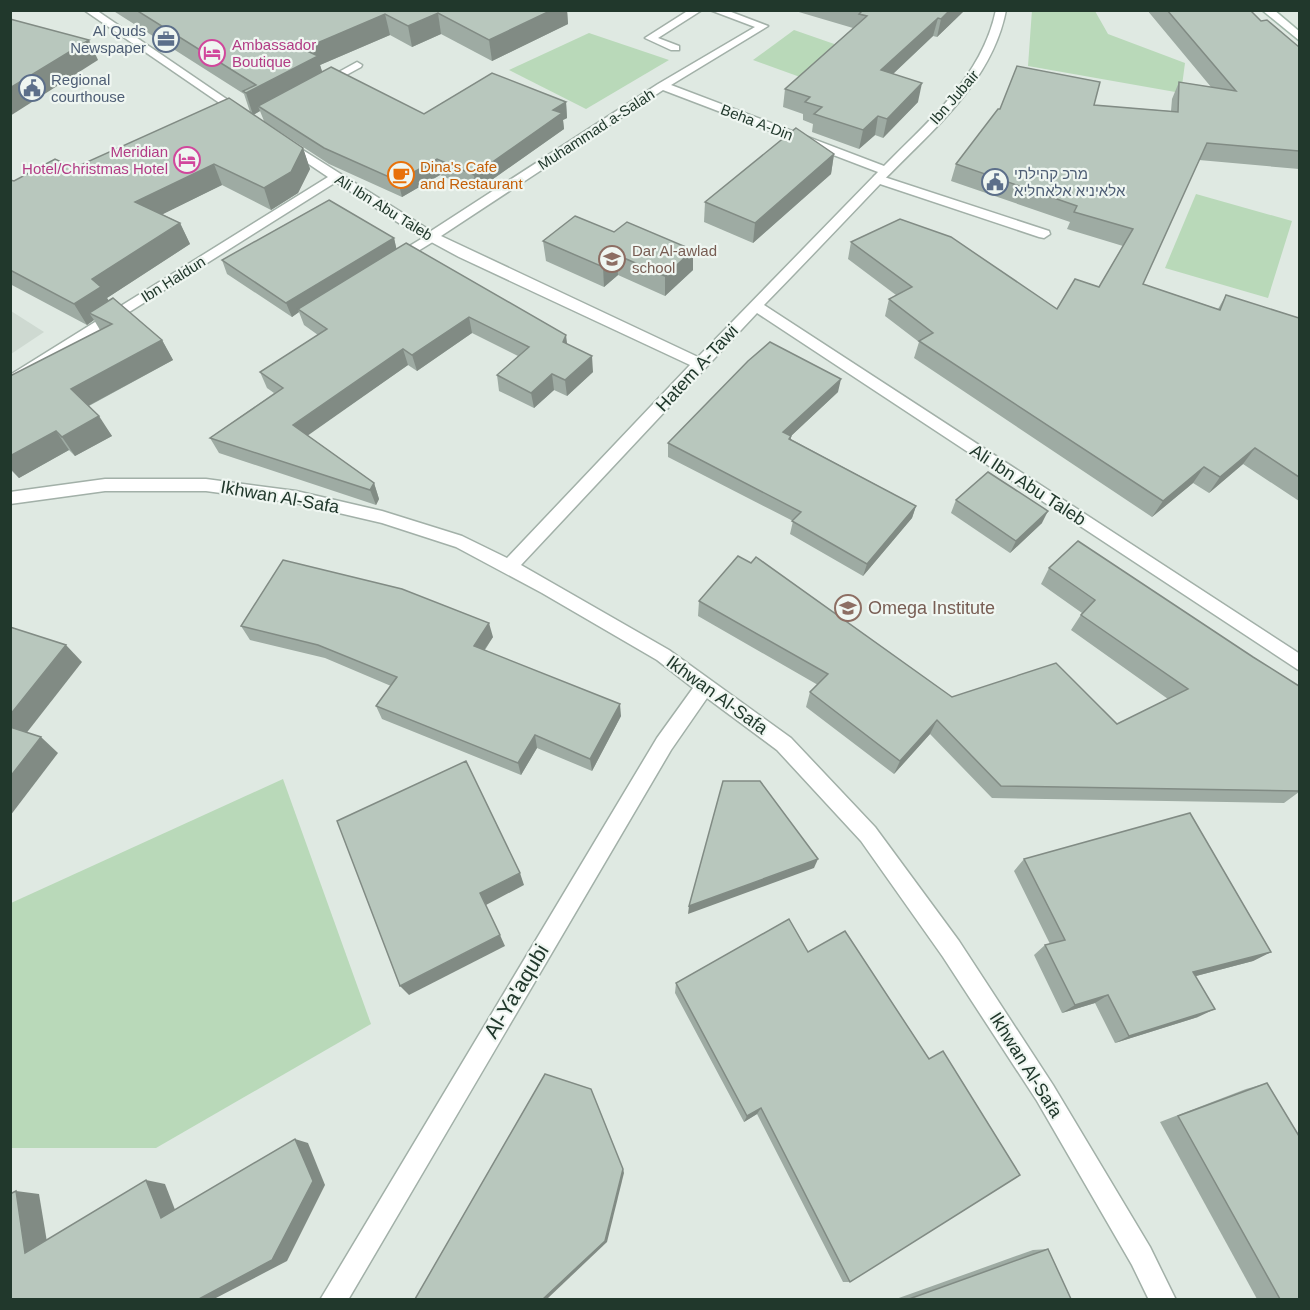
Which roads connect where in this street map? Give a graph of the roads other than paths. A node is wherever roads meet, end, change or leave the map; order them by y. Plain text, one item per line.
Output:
1 (89, 10) edge
2 (697, 10) edge
3 (716, 10) edge
4 (1001, 10) edge
5 (1268, 10) edge
6 (1299, 38) edge
7 (675, 48) dead end
8 (357, 65) dead end
9 (662, 86) junction
10 (315, 87) edge
11 (252, 121) edge
12 (279, 139) edge
13 (882, 175) junction
14 (336, 177) junction
15 (1044, 234) dead end
16 (431, 237) junction
17 (383, 267) edge
18 (756, 306) junction
19 (700, 363) junction
20 (10, 382) edge
21 (10, 498) edge
22 (509, 567) junction
23 (1299, 664) edge
24 (705, 686) junction
25 (333, 1299) edge
26 (1163, 1299) edge

1 - 11 street
2 - 7 street
3 - 9 street, Muhammad a-Salah
4 - 13 street, Ibn Jubair
5 - 6 street
8 - 10 street
9 - 13 street, Beha A-Din
9 - 16 street, Muhammad a-Salah
12 - 14 street, Ali Ibn Abu Taleb
13 - 15 street, Beha A-Din
13 - 18 street, Hatem A-Tawi
14 - 16 street, Ali Ibn Abu Taleb
14 - 20 street, Ibn Haldun
16 - 17 street, Muhammad a-Salah
16 - 19 street, Ali Ibn Abu Taleb
18 - 19 street, Hatem A-Tawi
18 - 23 street, Ali Ibn Abu Taleb
19 - 22 street, Hatem A-Tawi
21 - 22 street, Ikhwan Al-Safa
22 - 24 street, Ikhwan Al-Safa
24 - 25 street, Al-Ya'aqubi
24 - 26 street, Ikhwan Al-Safa

